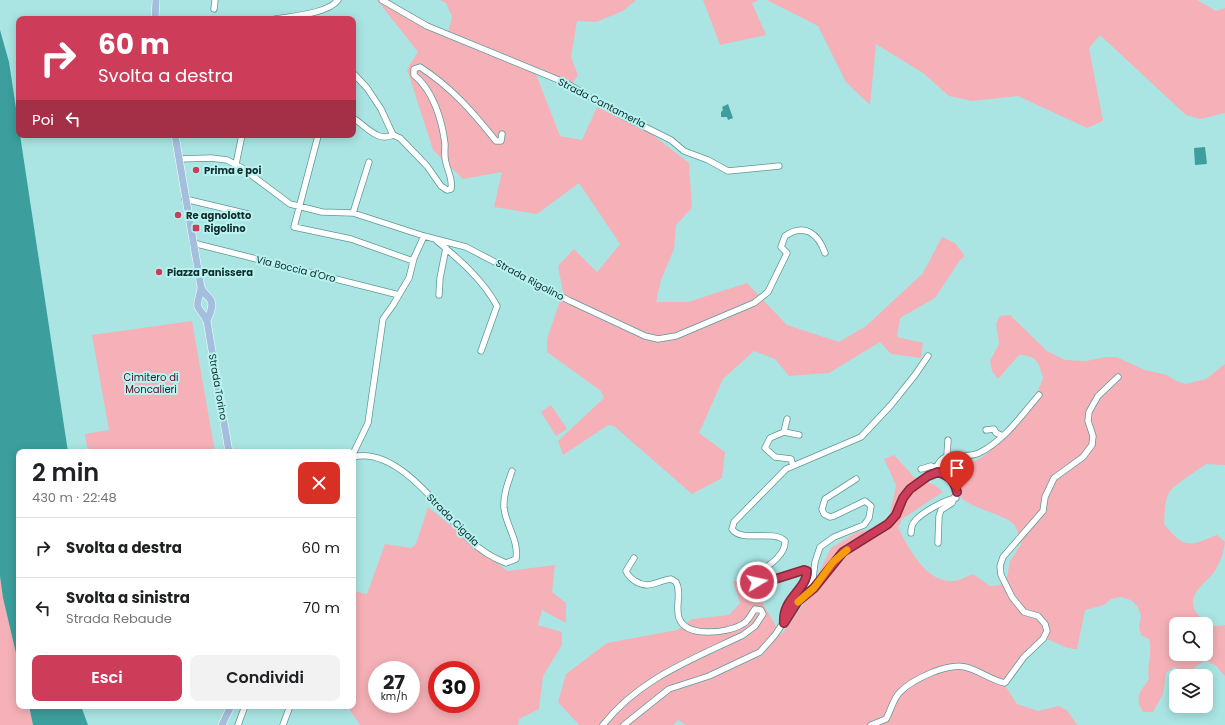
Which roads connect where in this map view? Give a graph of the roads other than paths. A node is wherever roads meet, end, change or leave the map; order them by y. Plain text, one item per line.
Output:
1 (156, 0) edge
2 (215, 0) edge
3 (338, 0) edge
4 (382, 0) edge
5 (214, 10) dead end
6 (155, 16) edge
7 (300, 16) edge
8 (356, 76) edge
9 (356, 120) edge
10 (502, 134) dead end
11 (394, 135) junction
12 (176, 138) edge
13 (241, 138) edge
14 (317, 138) edge
15 (179, 158) junction
16 (369, 162) dead end
17 (236, 164) junction
18 (779, 166) dead end
19 (185, 199) junction
20 (300, 207) junction
21 (354, 213) junction
22 (248, 214) dead end
23 (424, 236) junction
24 (435, 239) junction
25 (193, 243) junction
26 (446, 248) junction
27 (825, 253) dead end
28 (413, 261) junction
29 (201, 287) junction
30 (399, 295) junction
31 (439, 295) dead end
32 (207, 321) junction
33 (481, 352) dead end
34 (928, 356) dead end
35 (1118, 377) dead end
36 (1039, 395) dead end
37 (787, 419) dead end
38 (986, 430) dead end
39 (784, 432) junction
40 (798, 435) dead end
41 (1003, 436) junction
42 (948, 440) dead end
43 (228, 449) edge
44 (356, 449) edge
45 (947, 455) junction
46 (356, 456) edge
47 (793, 466) junction
48 (921, 469) dead end
49 (937, 470) junction
50 (512, 471) dead end
51 (856, 479) dead end
52 (956, 498) junction
53 (911, 533) dead end
54 (938, 543) dead end
55 (634, 558) dead end
56 (798, 601) junction
57 (784, 623) junction
58 (230, 709) edge
59 (244, 709) edge
60 (289, 709) edge
61 (222, 725) edge
62 (238, 725) edge
63 (283, 725) edge
64 (603, 725) edge
65 (624, 725) edge
66 (871, 725) edge

1 - 6 main road
2 - 5 street
3 - 7 street
4 - 18 street, Strada Cantamerla
8 - 11 street
9 - 11 street
10 - 11 street
12 - 15 main road, Strada Torino
13 - 17 street
14 - 20 street
15 - 17 street, Strada Rigolino
15 - 19 main road, Strada Torino
16 - 21 street
17 - 20 street, Strada Rigolino
19 - 22 street
19 - 25 main road, Strada Torino
20 - 21 street, Strada Rigolino
20 - 28 street
21 - 23 street, Strada Rigolino
23 - 24 street, Strada Rigolino
23 - 28 street, Strada Cigala
24 - 26 street
24 - 27 street, Strada Rigolino
25 - 29 main road, Strada Torino
25 - 30 street, Via Boccia d'Oro
26 - 31 street
26 - 33 street
28 - 30 street, Strada Cigala
29 - 32 main road, Strada Torino
29 - 32 main road, Strada Torino
30 - 44 street, Strada Cigala
32 - 43 main road, Strada Torino
34 - 47 street
35 - 66 street
36 - 41 street
37 - 39 street
38 - 41 street
39 - 40 street
39 - 47 street
41 - 45 street
42 - 45 street
45 - 49 street
46 - 50 street, Strada Cigala
47 - 57 street
48 - 49 street
49 - 52 street
49 - 56 street
51 - 56 street
52 - 53 street
52 - 54 street
55 - 64 street
56 - 57 street
57 - 65 street
58 - 61 main road
59 - 62 street
60 - 63 street

